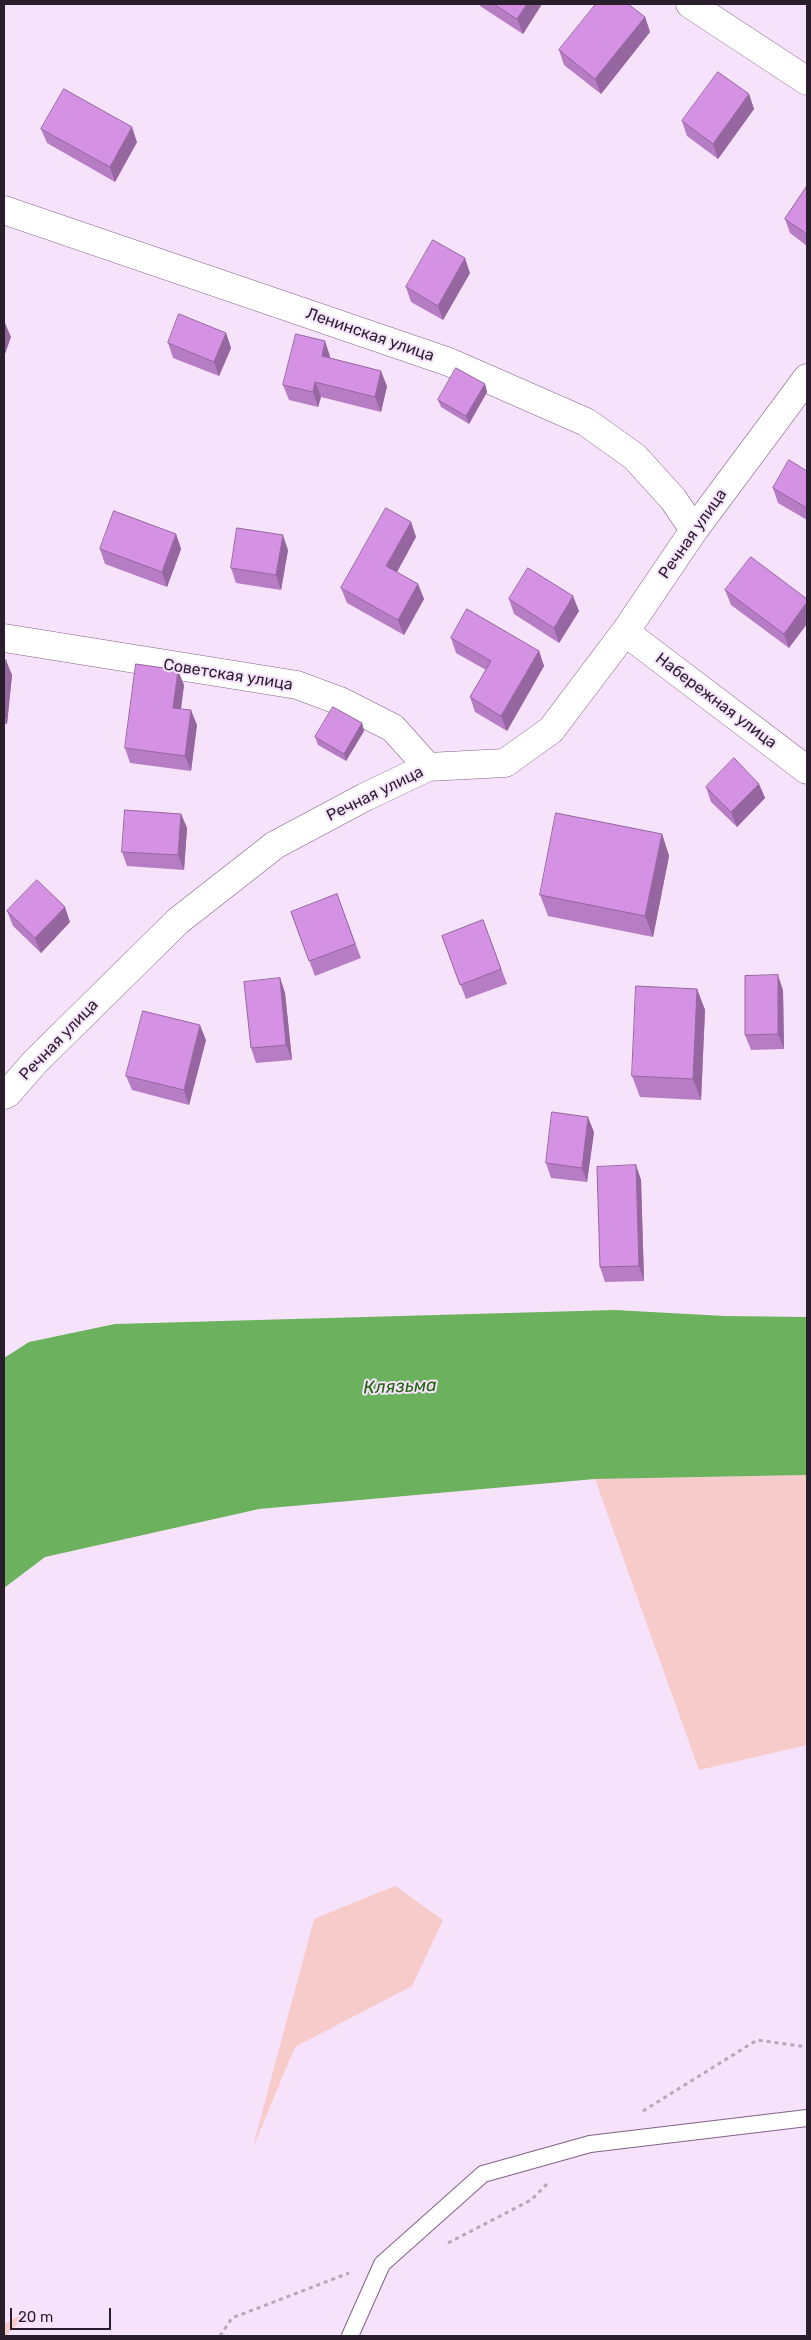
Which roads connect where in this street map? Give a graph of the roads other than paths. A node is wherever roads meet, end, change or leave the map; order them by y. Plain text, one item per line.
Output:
1 (690, 4) edge
2 (807, 81) edge
3 (4, 210) edge
4 (807, 378) edge
5 (694, 530) junction
6 (625, 632) junction
7 (4, 638) edge
8 (428, 767) junction
9 (807, 770) edge
10 (6, 1094) edge
11 (807, 2118) edge
12 (350, 2336) edge

1 - 2 street
3 - 5 street, Ленинская улица
4 - 5 street, Речная улица
5 - 6 street, Речная улица
6 - 8 street, Речная улица
6 - 9 street, Набережная улица
7 - 8 street, Советская улица
8 - 10 street, Речная улица
11 - 12 lane

